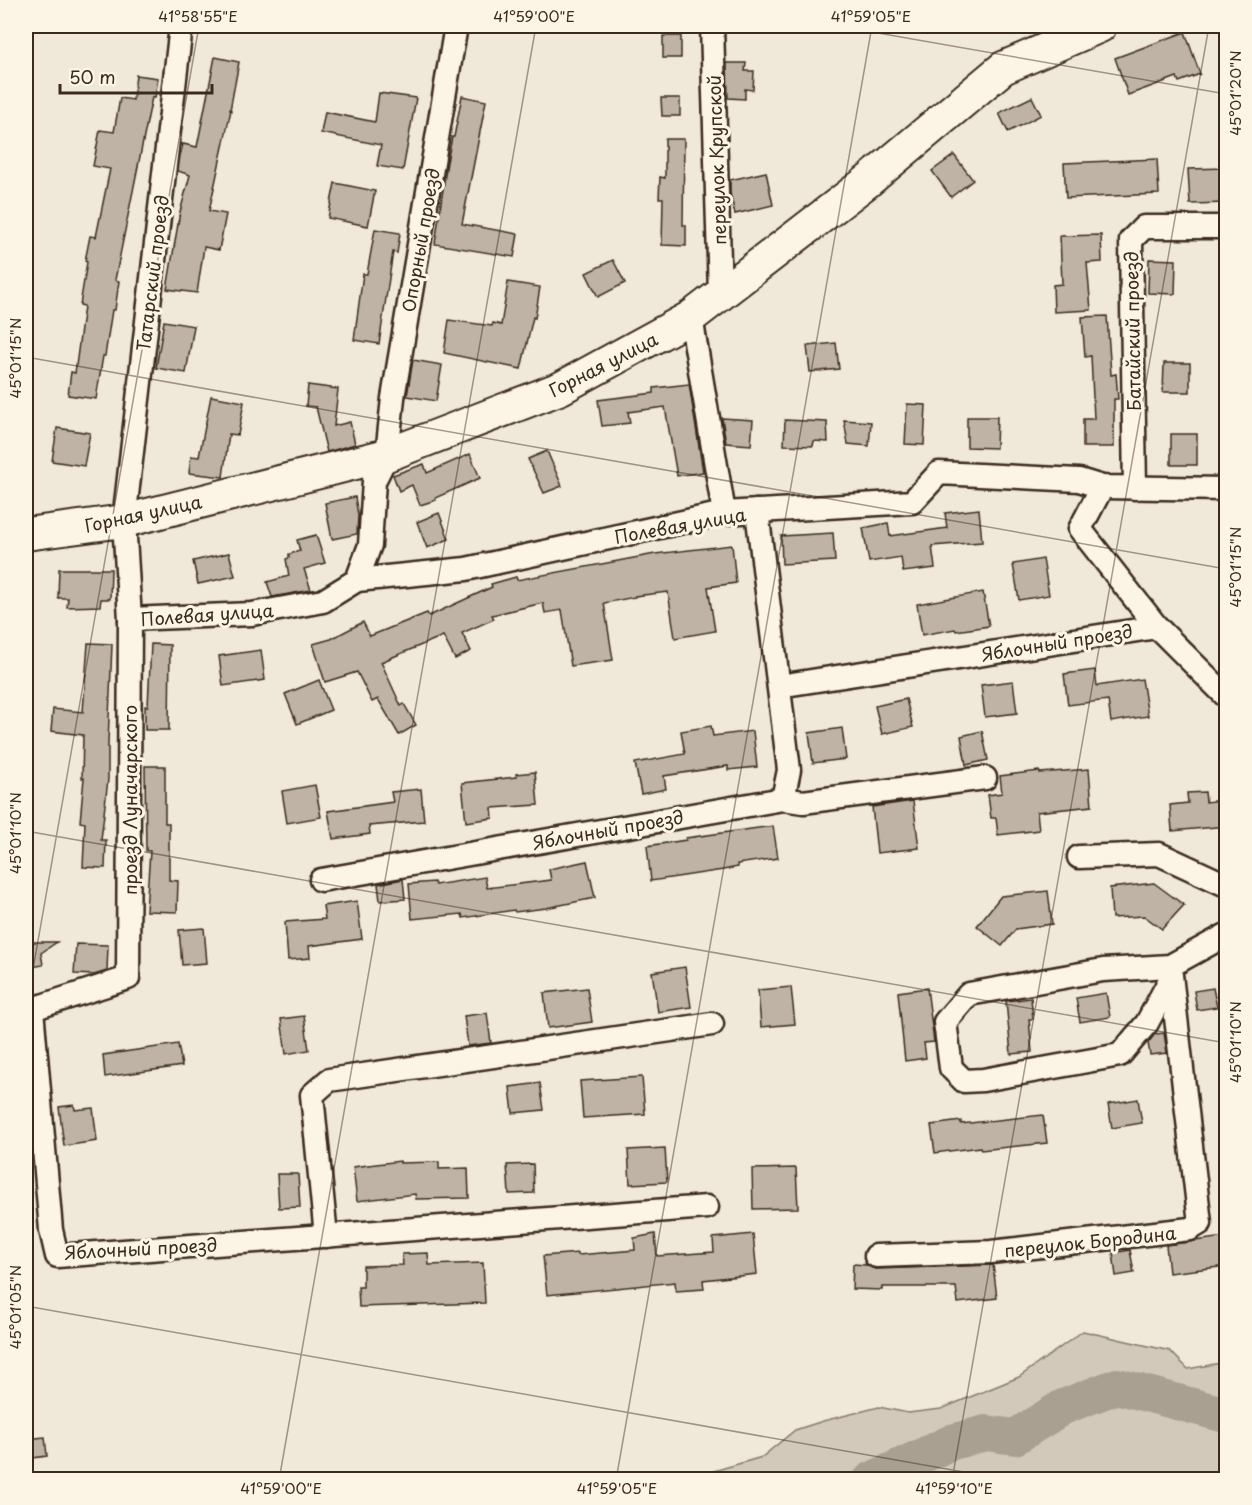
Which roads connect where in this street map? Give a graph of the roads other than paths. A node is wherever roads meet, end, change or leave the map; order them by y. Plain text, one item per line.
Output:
1 (181, 26) edge
2 (456, 26) edge
3 (711, 26) edge
4 (1100, 26) edge
5 (1227, 227) edge
6 (720, 294) junction
7 (691, 318) junction
8 (387, 455) junction
9 (1102, 487) junction
10 (1135, 488) junction
11 (1227, 489) edge
12 (757, 511) junction
13 (724, 513) junction
14 (124, 520) junction
15 (26, 534) edge
16 (357, 579) junction
17 (130, 619) junction
18 (1157, 627) junction
19 (779, 686) junction
20 (1227, 696) edge
21 (985, 778) dead end
22 (783, 799) junction
23 (1079, 857) dead end
24 (321, 880) dead end
25 (1227, 885) edge
26 (1227, 935) edge
27 (1171, 972) junction
28 (29, 1009) edge
29 (712, 1024) dead end
30 (707, 1207) dead end
31 (326, 1236) junction
32 (876, 1256) dead end

1 - 14 street, Татарский проезд
2 - 8 street, Опорный проезд
3 - 6 street, переулок Крупской
4 - 6 street, Горная улица
5 - 10 street, Батайский проезд
6 - 7 street, Горная улица
7 - 8 street, Горная улица
7 - 13 street
8 - 14 street, Горная улица
8 - 16 street, Опорный проезд
9 - 10 street, Полевая улица
9 - 12 street, Полевая улица
9 - 18 street
10 - 11 street, Полевая улица
12 - 13 street, Полевая улица
12 - 19 street
13 - 16 street, Полевая улица
14 - 15 street, Горная улица
14 - 17 street, проезд Луначарского
16 - 17 street, Полевая улица
17 - 28 street, проезд Луначарского
18 - 19 street, Яблочный проезд
18 - 20 street
19 - 22 street
21 - 22 street, Яблочный проезд
22 - 24 street, Яблочный проезд
23 - 25 street
26 - 27 street
27 - 27 street
27 - 32 street, переулок Бородина
28 - 31 street, Яблочный проезд
29 - 31 street
30 - 31 street, Яблочный проезд

